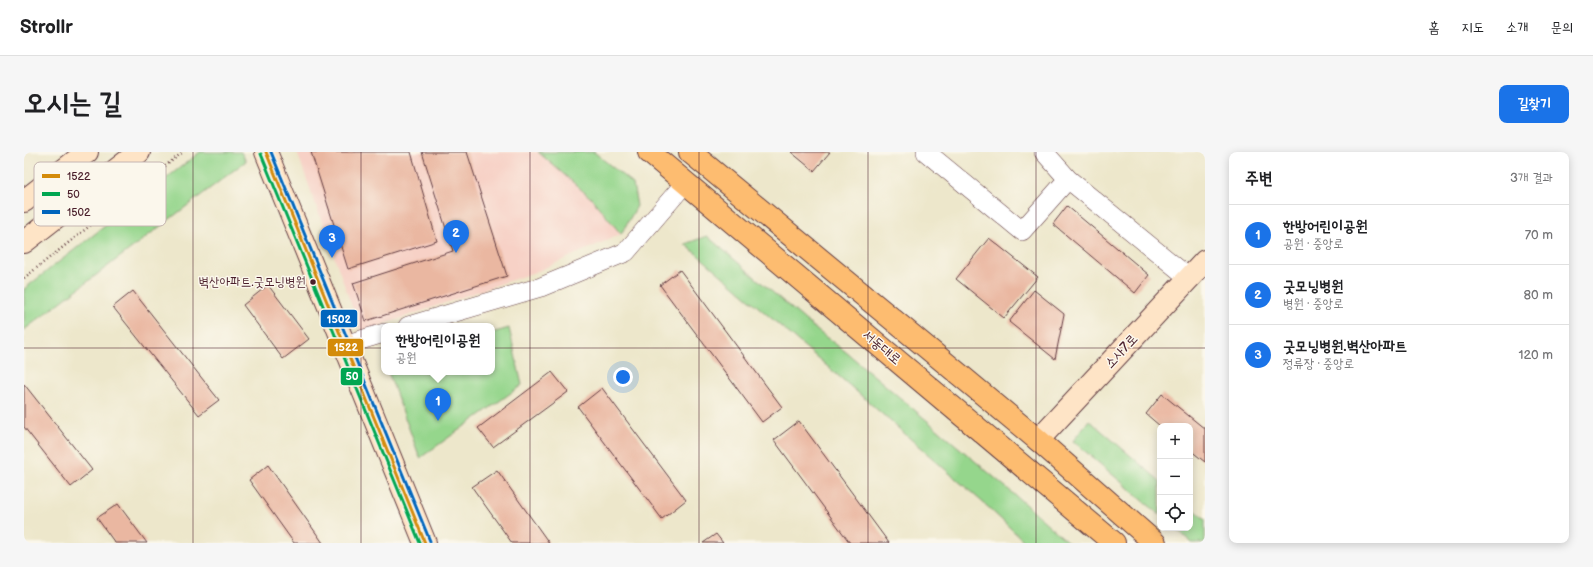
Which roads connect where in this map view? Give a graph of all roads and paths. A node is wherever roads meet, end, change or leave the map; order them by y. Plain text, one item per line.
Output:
1 (87, 152) edge
2 (140, 152) edge
3 (183, 152) edge
4 (266, 152) edge
5 (282, 152) edge
6 (650, 152) edge
7 (690, 152) edge
8 (926, 152) edge
9 (1044, 152) edge
10 (74, 162) edge
11 (127, 162) edge
12 (166, 165) edge
13 (1068, 179) junction
14 (686, 182) junction
15 (34, 193) edge
16 (24, 201) edge
17 (45, 226) edge
18 (90, 226) edge
19 (24, 242) edge
20 (1205, 261) edge
21 (24, 278) edge
22 (1189, 278) junction
23 (418, 323) edge
24 (381, 334) edge
25 (350, 343) junction
26 (1038, 440) junction
27 (425, 543) edge
28 (438, 543) edge
29 (1114, 543) edge
30 (1155, 543) edge

1 - 10 main road
2 - 11 main road
3 - 12 path
4 - 25 main road
5 - 25 main road
6 - 14 main road, 서동대로
7 - 26 main road, 서동대로
8 - 13 street
9 - 13 street
13 - 22 street
14 - 23 street
14 - 29 main road, 서동대로
15 - 16 main road
17 - 19 main road
18 - 21 path
20 - 22 main road, 소사7로
22 - 26 main road, 소사7로
24 - 25 street
25 - 27 main road
25 - 28 main road
26 - 30 main road, 서동대로

